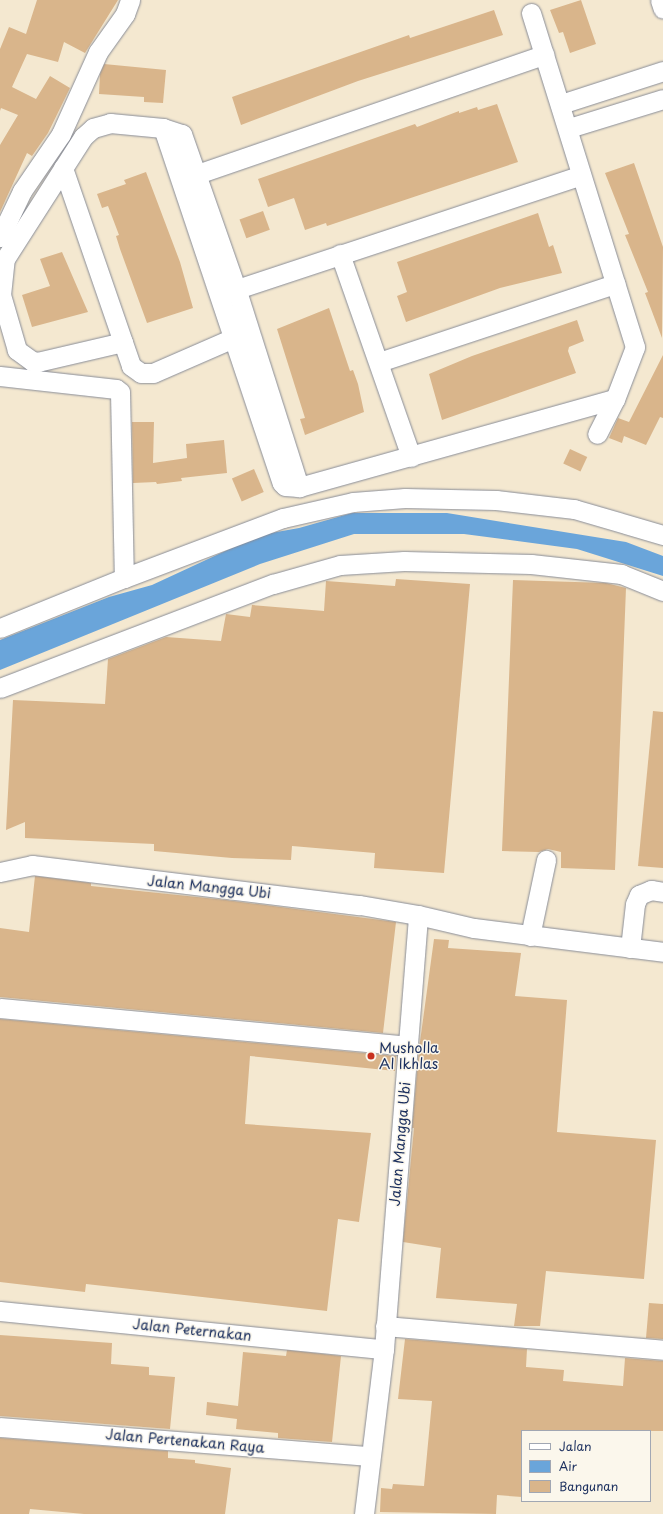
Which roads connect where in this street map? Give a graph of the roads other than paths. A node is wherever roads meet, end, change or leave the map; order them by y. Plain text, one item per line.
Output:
1 (130, 0) edge
2 (660, 0) edge
3 (663, 9) edge
4 (531, 13) dead end
5 (544, 55) junction
6 (663, 71) edge
7 (663, 99) edge
8 (561, 104) junction
9 (569, 128) junction
10 (63, 168) junction
11 (581, 175) junction
12 (189, 176) junction
13 (0, 238) edge
14 (340, 254) junction
15 (615, 284) junction
16 (228, 292) junction
17 (240, 333) junction
18 (123, 342) junction
19 (379, 362) junction
20 (0, 376) edge
21 (615, 399) junction
22 (597, 434) dead end
23 (411, 457) junction
24 (663, 535) edge
25 (124, 578) junction
26 (663, 591) edge
27 (0, 628) edge
28 (0, 688) edge
29 (546, 860) dead end
30 (0, 872) edge
31 (663, 892) edge
32 (418, 915) junction
33 (530, 936) junction
34 (630, 948) junction
35 (663, 952) edge
36 (0, 1008) edge
37 (408, 1046) junction
38 (0, 1310) edge
39 (385, 1326) junction
40 (384, 1349) junction
41 (663, 1350) edge
42 (0, 1426) edge
43 (370, 1456) junction
44 (364, 1514) edge

1 - 13 street
2 - 3 street
4 - 5 street
5 - 8 street
5 - 12 street
6 - 8 street
7 - 9 street
8 - 9 street
9 - 11 street
10 - 12 street
10 - 18 street
10 - 18 street
11 - 14 street
11 - 15 street
12 - 16 street
14 - 16 street
14 - 19 street
15 - 19 street
15 - 21 street
16 - 17 street
17 - 18 street
17 - 23 street
19 - 23 street
20 - 25 street
21 - 22 street
21 - 23 street
24 - 25 street
25 - 27 street
26 - 28 street
29 - 33 street
30 - 32 street, Jalan Mangga Ubi
31 - 34 street
32 - 33 street, Jalan Mangga Ubi
32 - 37 street, Jalan Mangga Ubi
33 - 34 street, Jalan Mangga Ubi
34 - 35 street, Jalan Mangga Ubi
36 - 37 street
37 - 39 street, Jalan Mangga Ubi
38 - 40 street, Jalan Peternakan
39 - 40 street, Jalan Mangga Ubi
39 - 41 street
40 - 43 street, Jalan Mangga Ubi
42 - 43 street, Jalan Pertenakan Raya
43 - 44 street, Jalan Mangga Ubi

